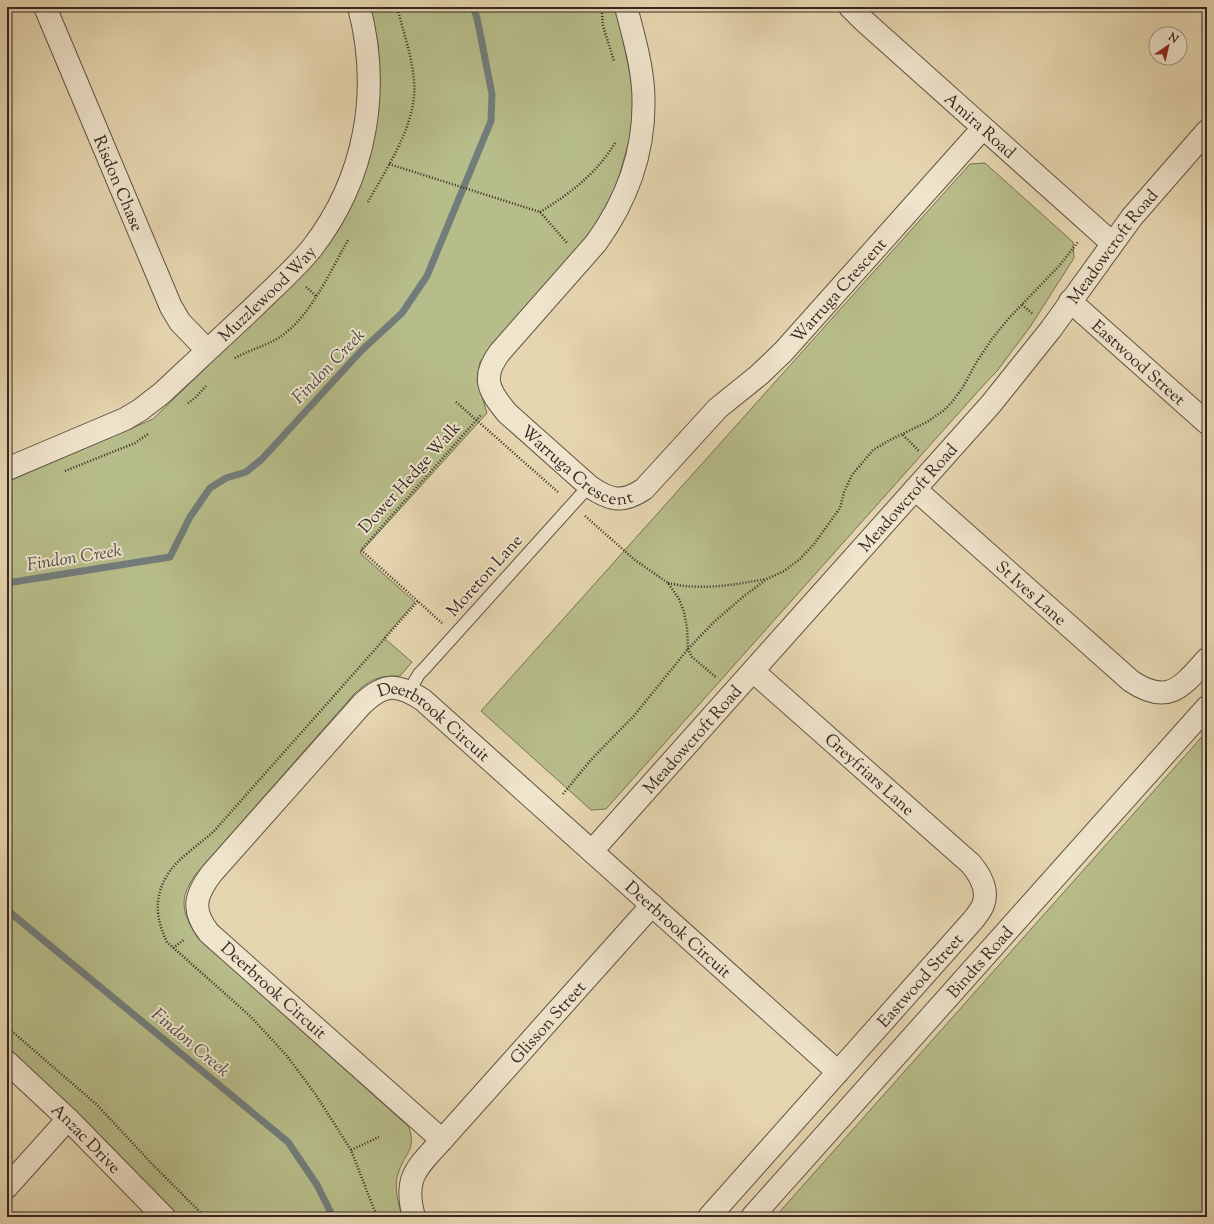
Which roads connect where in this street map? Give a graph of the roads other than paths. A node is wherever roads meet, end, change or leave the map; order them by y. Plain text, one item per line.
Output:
1 (45, 7) edge
2 (359, 7) edge
3 (627, 7) edge
4 (850, 7) edge
5 (983, 128) junction
6 (1207, 131) edge
7 (1112, 243) junction
8 (1070, 301) junction
9 (207, 350) junction
10 (1207, 423) edge
11 (7, 469) edge
12 (589, 486) junction
13 (915, 489) junction
14 (1207, 659) edge
15 (753, 671) junction
16 (409, 691) junction
17 (1207, 707) edge
18 (592, 851) junction
19 (983, 881) joint
20 (652, 905) junction
21 (7, 1062) edge
22 (838, 1072) junction
23 (68, 1119) junction
24 (442, 1140) junction
25 (7, 1187) edge
26 (164, 1217) edge
27 (414, 1217) edge
28 (709, 1217) edge
29 (752, 1217) edge

1 - 9 street, Risdon Chase
2 - 9 street, Muzzlewood Way
3 - 12 street, Warruga Crescent
4 - 5 street, Amira Road
5 - 7 street, Amira Road
5 - 12 street, Warruga Crescent
6 - 7 street, Meadowcroft Road
7 - 8 street, Meadowcroft Road
8 - 10 street, Eastwood Street
8 - 13 street, Meadowcroft Road
9 - 11 street, Muzzlewood Way
12 - 16 lane, Moreton Lane
13 - 14 street, St Ives Lane
13 - 15 street, Meadowcroft Road
15 - 18 street, Meadowcroft Road
15 - 19 street, Greyfriars Lane
16 - 18 street, Deerbrook Circuit
16 - 24 street, Deerbrook Circuit
17 - 29 street, Bindts Road
18 - 20 street, Deerbrook Circuit
19 - 22 street, Eastwood Street
20 - 22 street, Deerbrook Circuit
20 - 24 street, Glisson Street
21 - 23 street, Anzac Drive
22 - 28 street
23 - 25 street
23 - 26 street, Anzac Drive
24 - 27 street

